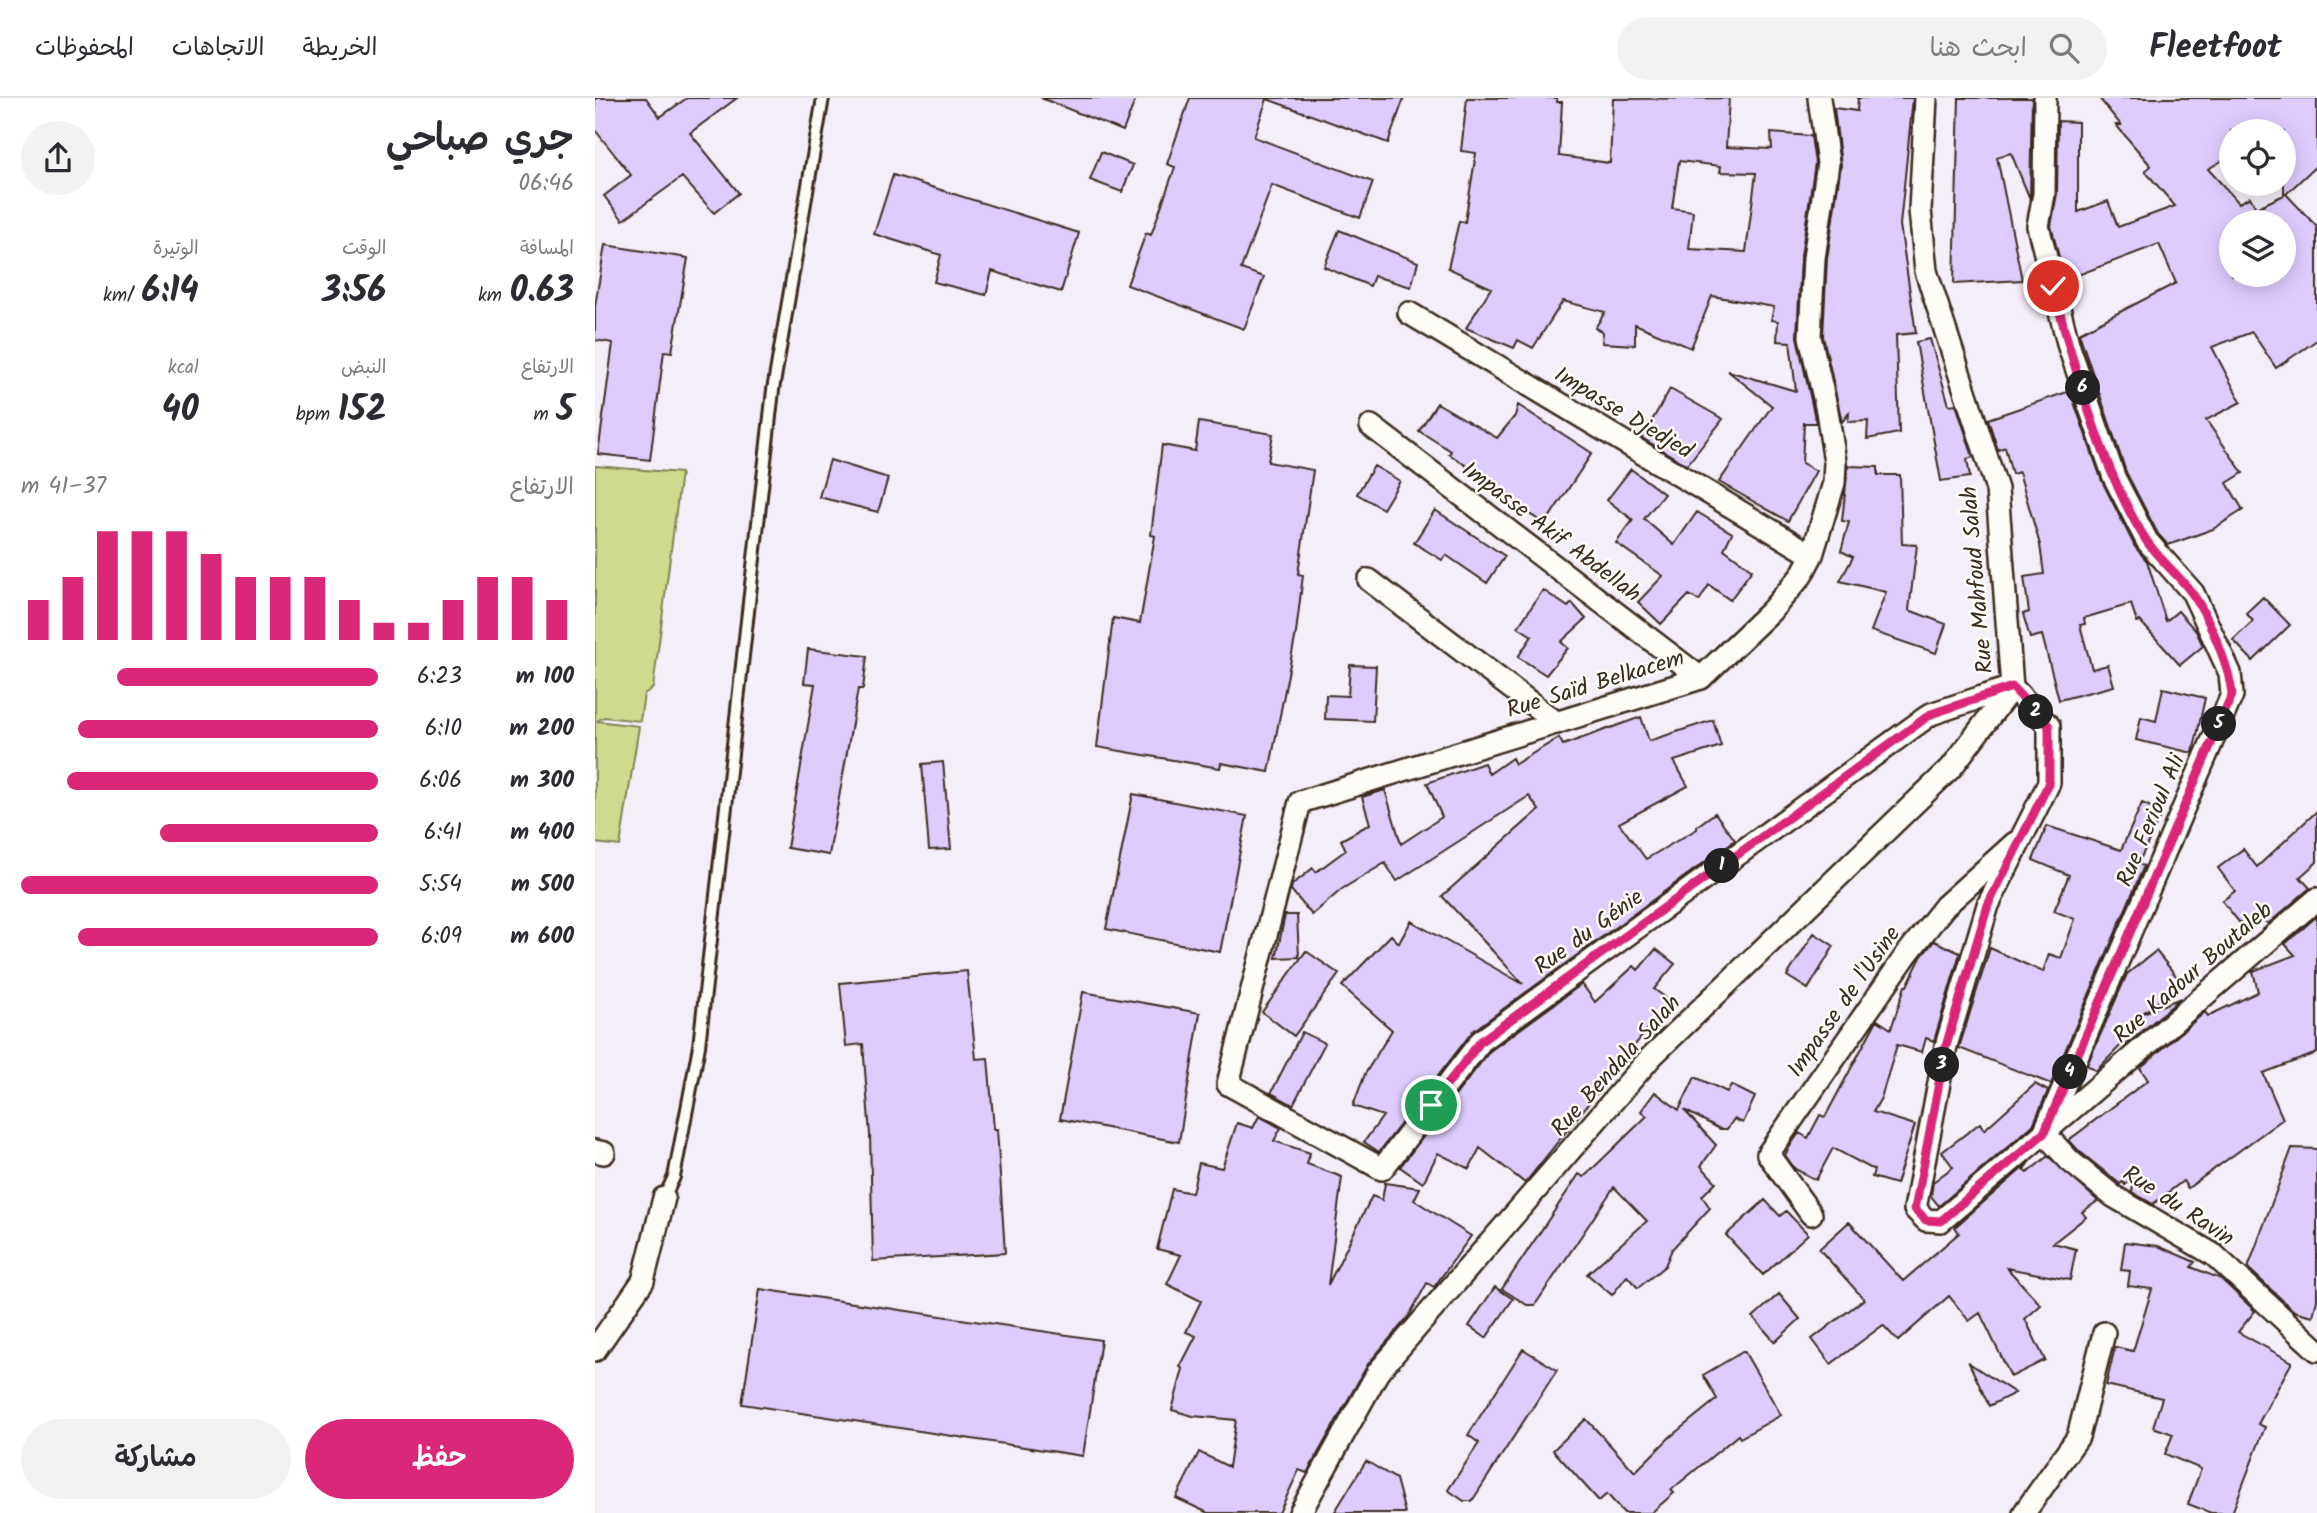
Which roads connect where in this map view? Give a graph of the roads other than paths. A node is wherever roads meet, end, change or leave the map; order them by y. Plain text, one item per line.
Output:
1 (823, 98) edge
2 (1819, 98) edge
3 (1926, 98) edge
4 (2045, 98) edge
5 (1409, 313) dead end
6 (1371, 426) dead end
7 (1812, 555) junction
8 (1369, 580) dead end
9 (1701, 678) junction
10 (2012, 687) junction
11 (1557, 723) junction
12 (2025, 834) junction
13 (2317, 899) edge
14 (1229, 1084) joint
15 (2044, 1133) junction
16 (664, 1198) joint
17 (1811, 1214) dead end
18 (1941, 1221) joint
19 (2104, 1333) dead end
20 (595, 1350) edge
21 (2317, 1350) edge
22 (1300, 1513) edge
23 (2024, 1513) edge

1 - 16 lane
2 - 7 street, Rue Saïd Belkacem
3 - 10 street, Rue Mahfoud Salah
4 - 15 street, Rue Ferioul Ali
5 - 7 street, Impasse Djedjed
6 - 9 street, Impasse Akif Abdellah
7 - 9 street, Rue Saïd Belkacem
8 - 11 street
9 - 11 street, Rue Saïd Belkacem
10 - 12 street, Rue Mahfoud Salah
10 - 14 street, Rue du Génie
10 - 22 street, Rue Bendala Salah
11 - 14 street, Rue Saïd Belkacem
12 - 17 street, Impasse de l'Usine
12 - 18 street, Rue Mahfoud Salah
13 - 15 street, Rue Kadour Boutaleb
15 - 18 street, Rue Kadour Boutaleb
15 - 21 street, Rue du Ravin
16 - 20 street
19 - 23 street

